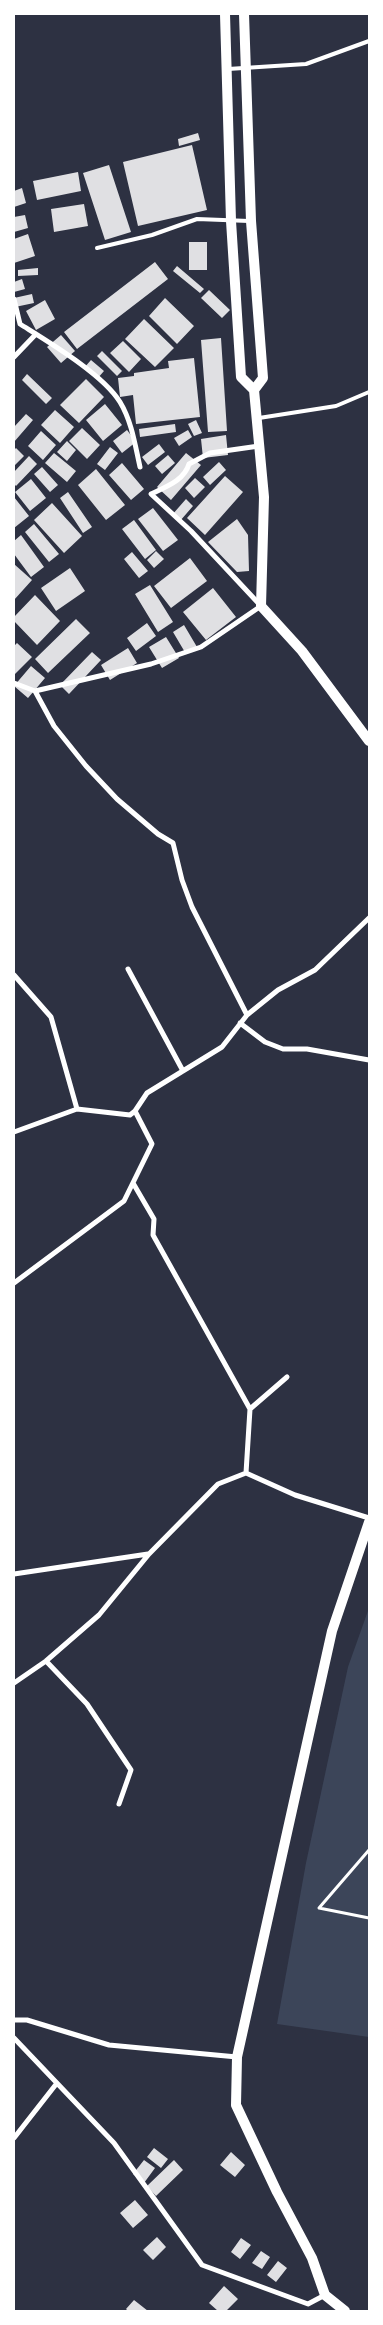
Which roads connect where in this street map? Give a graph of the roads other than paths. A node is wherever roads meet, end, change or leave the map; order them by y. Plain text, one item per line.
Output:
1 (225, 14) edge
2 (244, 14) edge
3 (369, 41) edge
4 (247, 68) junction
5 (227, 70) junction
6 (231, 221) junction
7 (251, 221) junction
8 (97, 248) dead end
9 (14, 298) edge
10 (36, 334) junction
11 (14, 357) edge
12 (254, 390) junction
13 (369, 392) edge
14 (256, 418) junction
15 (259, 446) junction
16 (140, 467) dead end
17 (261, 606) junction
18 (14, 683) edge
19 (35, 690) junction
20 (369, 742) edge
21 (369, 918) edge
22 (128, 969) dead end
23 (14, 975) edge
24 (247, 1015) junction
25 (240, 1023) junction
26 (369, 1060) edge
27 (183, 1070) junction
28 (77, 1109) junction
29 (135, 1112) junction
30 (14, 1132) edge
31 (133, 1183) junction
32 (14, 1283) edge
33 (286, 1377) dead end
34 (250, 1409) junction
35 (246, 1473) junction
36 (369, 1520) edge
37 (149, 1554) junction
38 (14, 1574) edge
39 (46, 1661) junction
40 (14, 1683) edge
41 (119, 1804) dead end
42 (14, 2020) edge
43 (14, 2038) edge
44 (237, 2058) junction
45 (57, 2083) junction
46 (14, 2138) edge
47 (325, 2295) junction
48 (345, 2311) edge

1 - 5 main road
2 - 4 main road
3 - 4 lane
4 - 5 lane
4 - 7 main road
5 - 6 main road
6 - 7 lane
6 - 8 lane
6 - 12 main road
7 - 12 main road
9 - 10 street
10 - 11 street
10 - 16 street
12 - 14 main road
13 - 14 lane
14 - 15 main road
15 - 17 main road
15 - 17 street
17 - 19 street
17 - 20 main road
18 - 19 street
19 - 24 street
21 - 24 street
22 - 27 street
23 - 28 street
24 - 25 street
25 - 26 street
25 - 27 street
27 - 29 street
28 - 29 street
28 - 30 street
29 - 31 street
31 - 32 street
31 - 34 street
33 - 34 street
34 - 35 street
35 - 36 street
35 - 37 street
36 - 44 main road
37 - 38 street
37 - 39 street
39 - 40 street
39 - 41 street
42 - 44 street
43 - 45 street
44 - 47 main road
45 - 46 street
45 - 47 street
47 - 48 main road

